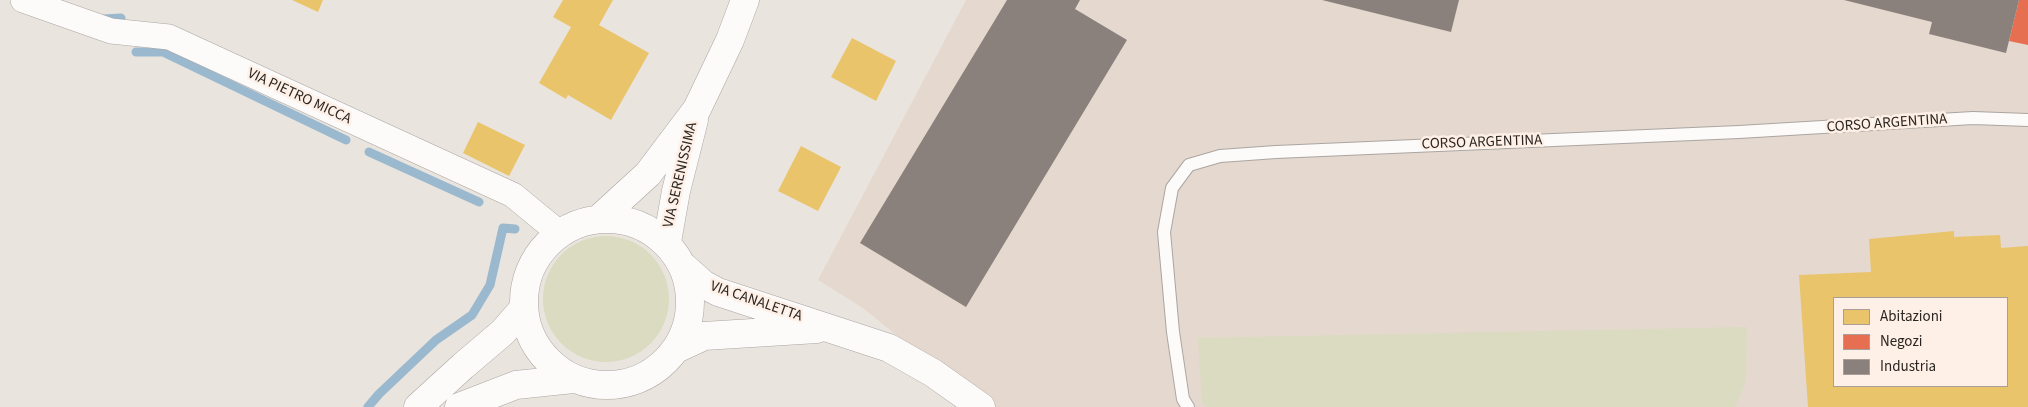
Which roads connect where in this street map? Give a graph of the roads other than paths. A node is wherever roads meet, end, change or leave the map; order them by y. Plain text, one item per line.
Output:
1 (23, 0) edge
2 (745, 0) edge
3 (696, 109) junction
4 (2028, 120) edge
5 (600, 217) junction
6 (558, 232) junction
7 (667, 242) junction
8 (684, 267) junction
9 (523, 309) junction
10 (833, 328) junction
11 (676, 349) junction
12 (573, 379) junction
13 (418, 407) edge
14 (458, 407) edge
15 (981, 407) edge
16 (1188, 407) edge

1 - 6 street, VIA PIETRO MICCA
2 - 3 street, VIA SERENISSIMA
3 - 5 street, VIA SERENISSIMA
3 - 7 street, VIA SERENISSIMA
4 - 16 lane, CORSO ARGENTINA
5 - 6 street, VIA SERENISSIMA
5 - 7 street, VIA SERENISSIMA
6 - 9 street, VIA SERENISSIMA
7 - 8 street, VIA SERENISSIMA
8 - 10 street, VIA CANALETTA
8 - 11 street, VIA SERENISSIMA
9 - 12 street, VIA SERENISSIMA
9 - 13 street
10 - 11 street, VIA CANALETTA
10 - 15 street, VIA CANALETTA
11 - 12 street, VIA SERENISSIMA
12 - 14 street, VIA SERENISSIMA

